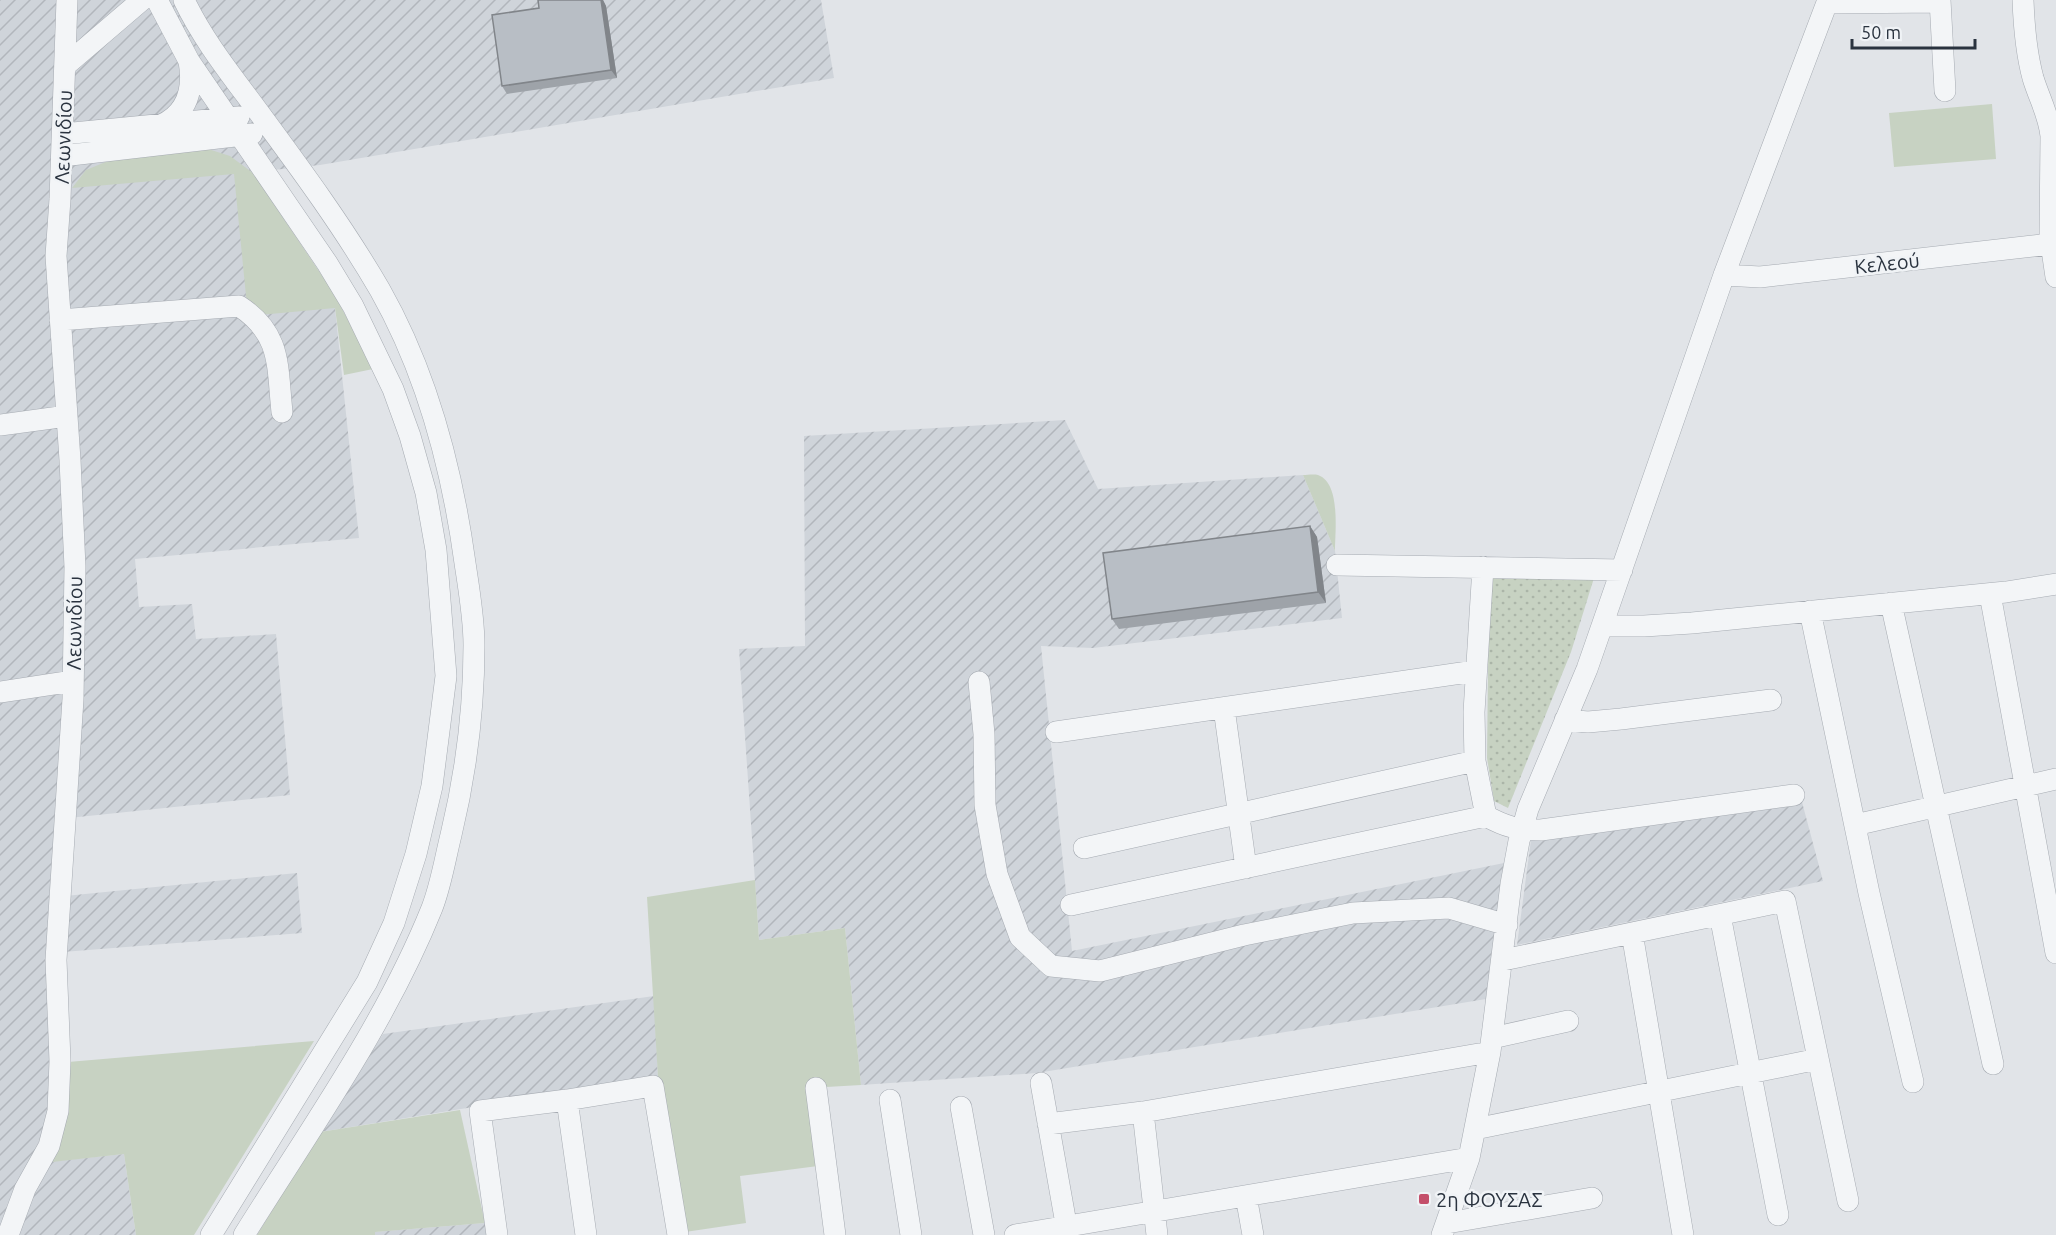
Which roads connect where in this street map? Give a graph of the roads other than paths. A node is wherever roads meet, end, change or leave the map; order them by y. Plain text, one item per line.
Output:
1 (67, 0) edge
2 (142, 0) edge
3 (156, 0) edge
4 (184, 0) edge
5 (2023, 0) edge
6 (1827, 1) edge
7 (1940, 1) edge
8 (189, 61) junction
9 (66, 65) junction
10 (1945, 91) dead end
11 (266, 122) junction
12 (159, 126) junction
13 (235, 127) junction
14 (63, 134) junction
15 (62, 156) junction
16 (2051, 244) junction
17 (1724, 275) junction
18 (2056, 277) edge
19 (60, 320) junction
20 (282, 412) dead end
21 (67, 416) junction
22 (0, 425) edge
23 (1338, 565) dead end
24 (1483, 567) junction
25 (1622, 570) junction
26 (2056, 584) edge
27 (1990, 594) junction
28 (1892, 603) junction
29 (1810, 611) junction
30 (1602, 626) junction
31 (1475, 671) junction
32 (73, 681) junction
33 (979, 682) dead end
34 (0, 692) edge
35 (1771, 700) dead end
36 (1224, 708) junction
37 (1565, 720) junction
38 (1056, 732) dead end
39 (1475, 761) junction
40 (2056, 779) edge
41 (2026, 786) junction
42 (1794, 795) dead end
43 (1937, 807) junction
44 (1238, 814) junction
45 (1486, 816) junction
46 (1855, 825) junction
47 (1523, 830) junction
48 (1084, 848) dead end
49 (1246, 868) junction
50 (1071, 905) dead end
51 (1720, 915) junction
52 (1507, 925) junction
53 (1632, 933) junction
54 (2056, 953) edge
55 (1503, 960) junction
56 (1568, 1021) dead end
57 (1491, 1045) junction
58 (1818, 1059) junction
59 (1993, 1064) dead end
60 (1750, 1073) junction
61 (1912, 1082) dead end
62 (1041, 1083) dead end
63 (816, 1088) dead end
64 (1659, 1091) junction
65 (567, 1100) junction
66 (890, 1100) dead end
67 (962, 1107) dead end
68 (1143, 1112) junction
69 (1048, 1124) junction
70 (1475, 1129) junction
71 (1469, 1158) junction
72 (1246, 1196) junction
73 (1592, 1198) dead end
74 (1848, 1201) dead end
75 (1154, 1211) junction
76 (1778, 1215) dead end
77 (1444, 1229) edge
78 (1067, 1230) edge
79 (8, 1235) edge
80 (211, 1235) edge
81 (244, 1235) edge
82 (497, 1235) edge
83 (586, 1235) edge
84 (678, 1235) edge
85 (835, 1235) edge
86 (911, 1235) edge
87 (984, 1235) edge
88 (1015, 1235) edge
89 (1157, 1235) edge
90 (1253, 1235) edge
91 (1683, 1235) edge

1 - 9 street, Λεωνιδίου
2 - 9 street
3 - 8 street
4 - 11 street
5 - 16 street
6 - 7 street
6 - 17 street
7 - 10 street
8 - 12 street
8 - 13 street
9 - 14 street, Λεωνιδίου
11 - 13 street
11 - 81 street
12 - 13 street
12 - 14 street
13 - 15 street
13 - 80 street
14 - 15 street, Λεωνιδίου
15 - 19 street, Λεωνιδίου
16 - 17 street, Κελεού
16 - 18 street
17 - 25 street
19 - 20 street
19 - 21 street, Λεωνιδίου
21 - 22 street
21 - 32 street, Λεωνιδίου
23 - 24 street
24 - 25 street
24 - 31 street
25 - 30 street
26 - 27 street
27 - 28 street
27 - 41 street
28 - 29 street
28 - 43 street
29 - 30 street
29 - 46 street
30 - 37 street
31 - 36 street
31 - 39 street
32 - 34 street
32 - 79 street, Λεωνιδίου
33 - 52 street
35 - 37 street
36 - 38 street
36 - 44 street
37 - 47 street
39 - 44 street
39 - 45 street
40 - 41 street
41 - 43 street
41 - 54 street
42 - 47 street
43 - 46 street
43 - 59 street
44 - 48 street
44 - 49 street
45 - 47 street
45 - 49 street
46 - 61 street
47 - 52 street
49 - 50 street
51 - 53 street
51 - 58 street
51 - 60 street
52 - 55 street
53 - 55 street
53 - 64 street
55 - 57 street
56 - 57 street
57 - 68 street
57 - 70 street
58 - 60 street
58 - 74 street
60 - 64 street
60 - 76 street
62 - 69 street
63 - 85 street
64 - 70 street
64 - 91 street
65 - 82 street
65 - 83 street
65 - 84 street
66 - 86 street
67 - 87 street
68 - 69 street
68 - 75 street
69 - 78 street
70 - 71 street
71 - 72 street
71 - 77 street
72 - 75 street
72 - 90 street
73 - 77 street
75 - 78 street
75 - 89 street
78 - 88 street

